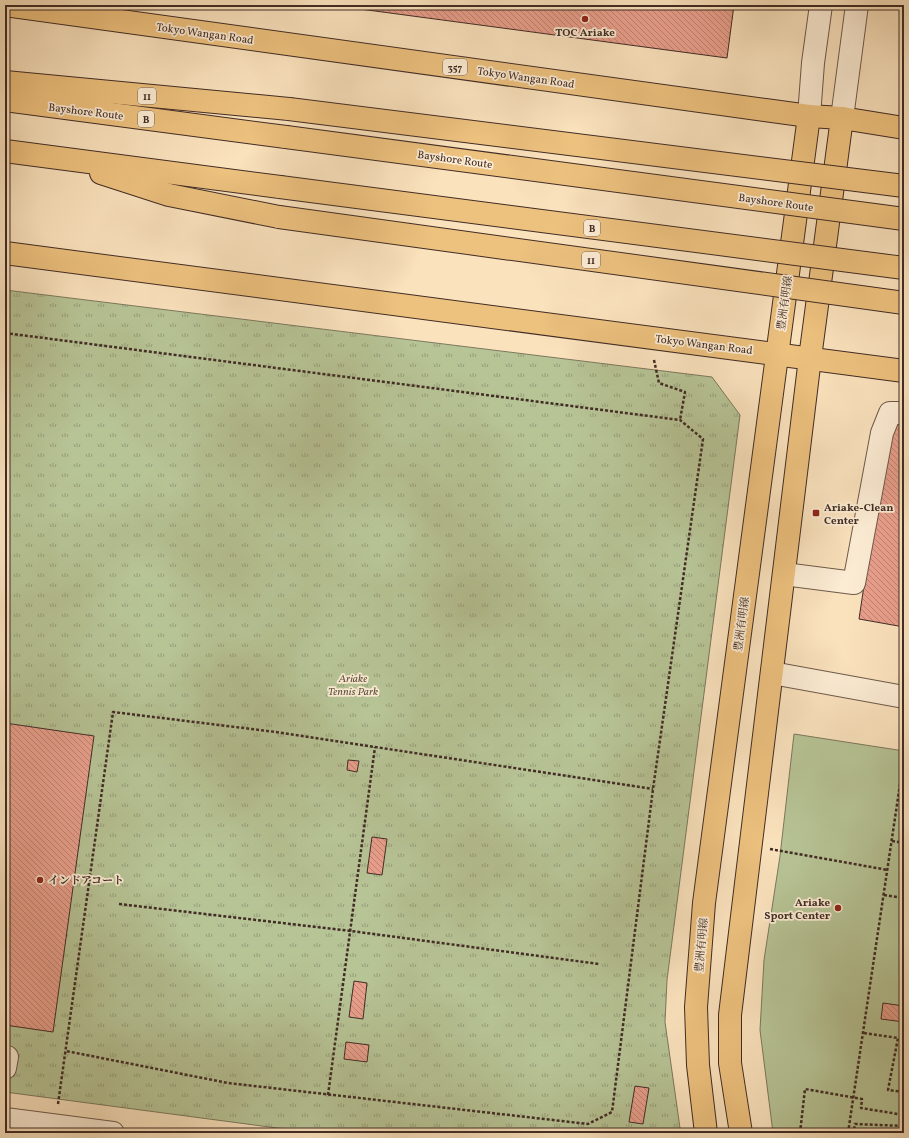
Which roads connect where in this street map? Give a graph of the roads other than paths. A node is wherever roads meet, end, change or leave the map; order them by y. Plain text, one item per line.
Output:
1 (5, 5) edge
2 (821, 5) edge
3 (857, 5) edge
4 (5, 82) edge
5 (5, 100) edge
6 (809, 116) junction
7 (842, 118) junction
8 (904, 128) edge
9 (5, 151) edge
10 (47, 156) junction
11 (904, 186) edge
12 (904, 219) edge
13 (5, 253) edge
14 (904, 268) edge
15 (904, 303) edge
16 (777, 354) junction
17 (810, 358) junction
18 (904, 371) edge
19 (904, 413) edge
20 (784, 574) junction
21 (772, 673) junction
22 (904, 697) edge
23 (5, 1057) edge
24 (5, 1068) edge
25 (5, 1119) edge
26 (113, 1133) edge
27 (706, 1133) edge
28 (740, 1133) edge

1 - 6 main road, Tokyo Wangan Road / 357
2 - 6 street
3 - 7 street
4 - 11 main road, 11, bridge
5 - 12 main road, Bayshore Route / B, bridge
6 - 7 main road, Tokyo Wangan Road / 357
6 - 16 main road, 豊洲有明線
7 - 8 main road, Tokyo Wangan Road / 357
7 - 17 main road
9 - 10 main road, B
10 - 14 main road, B, bridge
10 - 15 main road, 11, bridge
13 - 16 main road, Tokyo Wangan Road
16 - 17 main road, Tokyo Wangan Road
16 - 27 main road, 豊洲有明線
17 - 18 main road, Tokyo Wangan Road
17 - 20 main road
19 - 20 street
20 - 21 main road
21 - 22 street
21 - 28 main road
23 - 24 street
25 - 26 street

